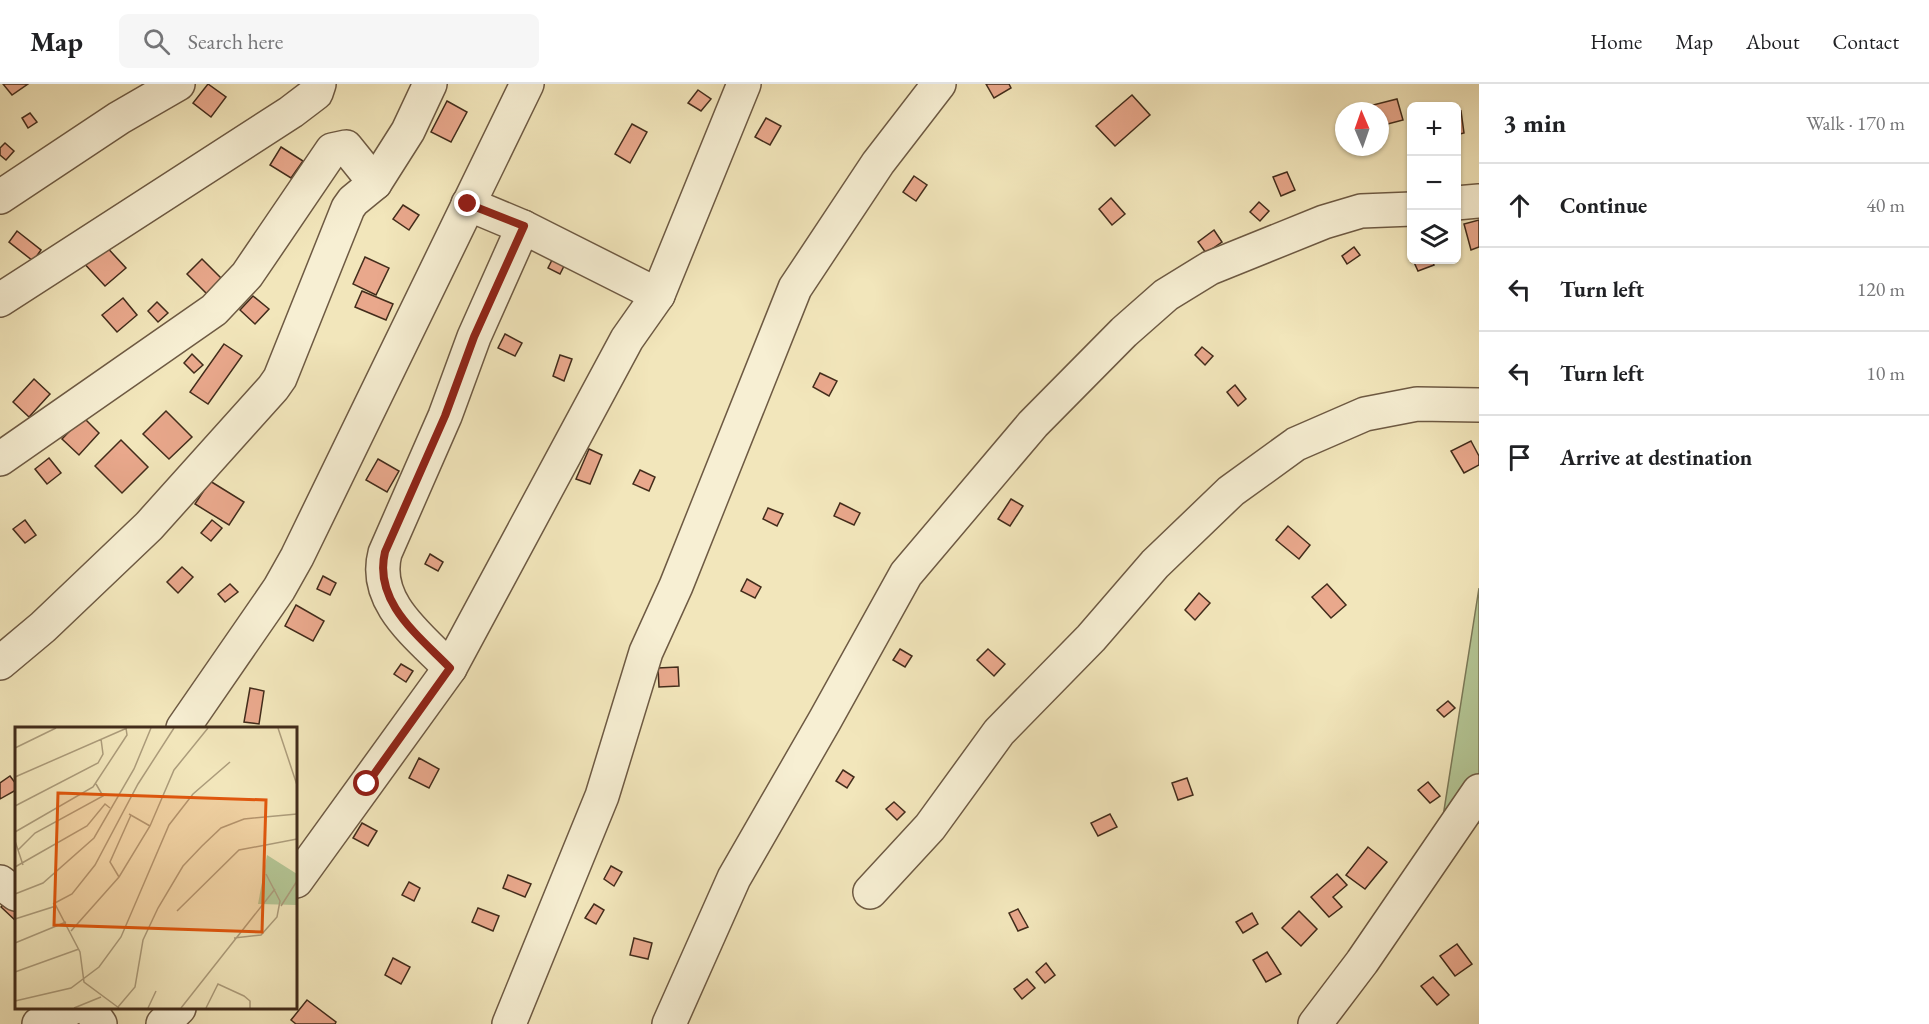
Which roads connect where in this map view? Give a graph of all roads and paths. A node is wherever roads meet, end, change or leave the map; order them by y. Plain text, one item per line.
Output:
1 (178, 84) edge
2 (319, 84) edge
3 (430, 84) edge
4 (527, 84) edge
5 (744, 84) edge
6 (939, 84) edge
7 (375, 183) junction
8 (0, 197) edge
9 (1479, 201) edge
10 (1461, 203) edge
11 (468, 204) junction
12 (1407, 209) edge
13 (524, 226) junction
14 (658, 295) junction
15 (0, 300) edge
16 (1479, 405) edge
17 (0, 459) edge
18 (0, 663) edge
19 (450, 668) junction
20 (184, 727) edge
21 (1479, 791) edge
22 (15, 862) edge
23 (0, 870) edge
24 (297, 880) edge
25 (0, 882) edge
26 (870, 892) dead end
27 (15, 893) edge
28 (70, 1009) edge
29 (90, 1009) edge
30 (178, 1009) edge
31 (39, 1024) edge
32 (100, 1024) edge
33 (163, 1024) edge
34 (509, 1024) edge
35 (669, 1024) edge
36 (1315, 1024) edge

1 - 8 street
2 - 15 street
3 - 7 street
4 - 11 street
5 - 14 street
6 - 34 street
7 - 17 street
7 - 18 street
9 - 10 street
11 - 13 street
11 - 20 street
12 - 35 street
13 - 14 street
13 - 19 street
14 - 19 street
16 - 26 street
19 - 24 street
21 - 36 street
22 - 23 street
25 - 27 street
28 - 31 street
29 - 32 street
30 - 33 street

